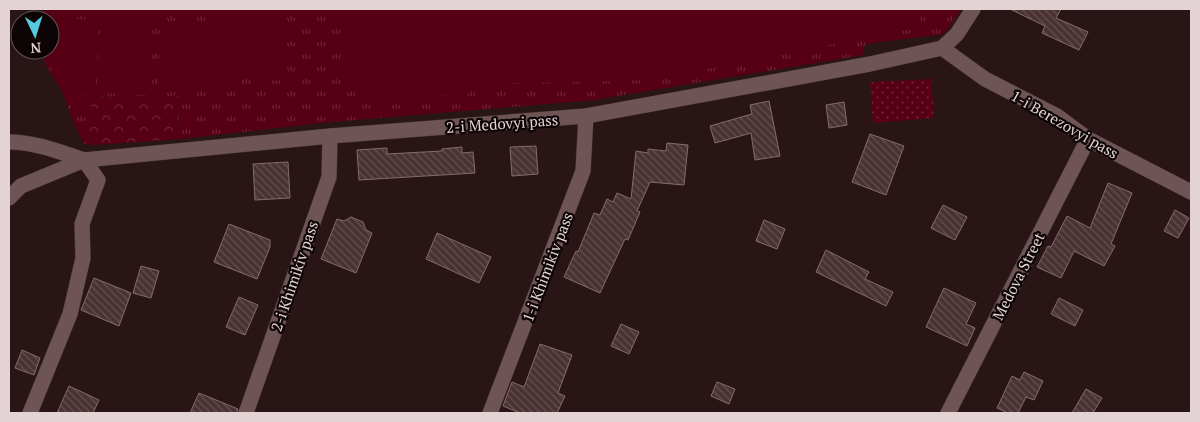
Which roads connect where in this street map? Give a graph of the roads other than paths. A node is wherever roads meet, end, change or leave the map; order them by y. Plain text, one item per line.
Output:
1 (973, 9) edge
2 (942, 48) junction
3 (586, 116) junction
4 (330, 136) junction
5 (1088, 140) junction
6 (9, 142) edge
7 (84, 160) junction
8 (1191, 192) edge
9 (9, 198) edge
10 (30, 413) edge
11 (246, 413) edge
12 (490, 413) edge
13 (948, 413) edge

1 - 2 street
2 - 3 street, 2-i Medovyi pass
2 - 5 street, 1-i Berezovyi pass
3 - 4 street, 2-i Medovyi pass
3 - 12 street, 1-i Khimikiv pass
4 - 7 street, 2-i Medovyi pass
4 - 11 street, 2-i Khimikiv pass
5 - 8 street, 1-i Berezovyi pass
5 - 13 street, Medova Street
6 - 7 street, 2-i Medovyi pass
7 - 9 street
7 - 10 street

